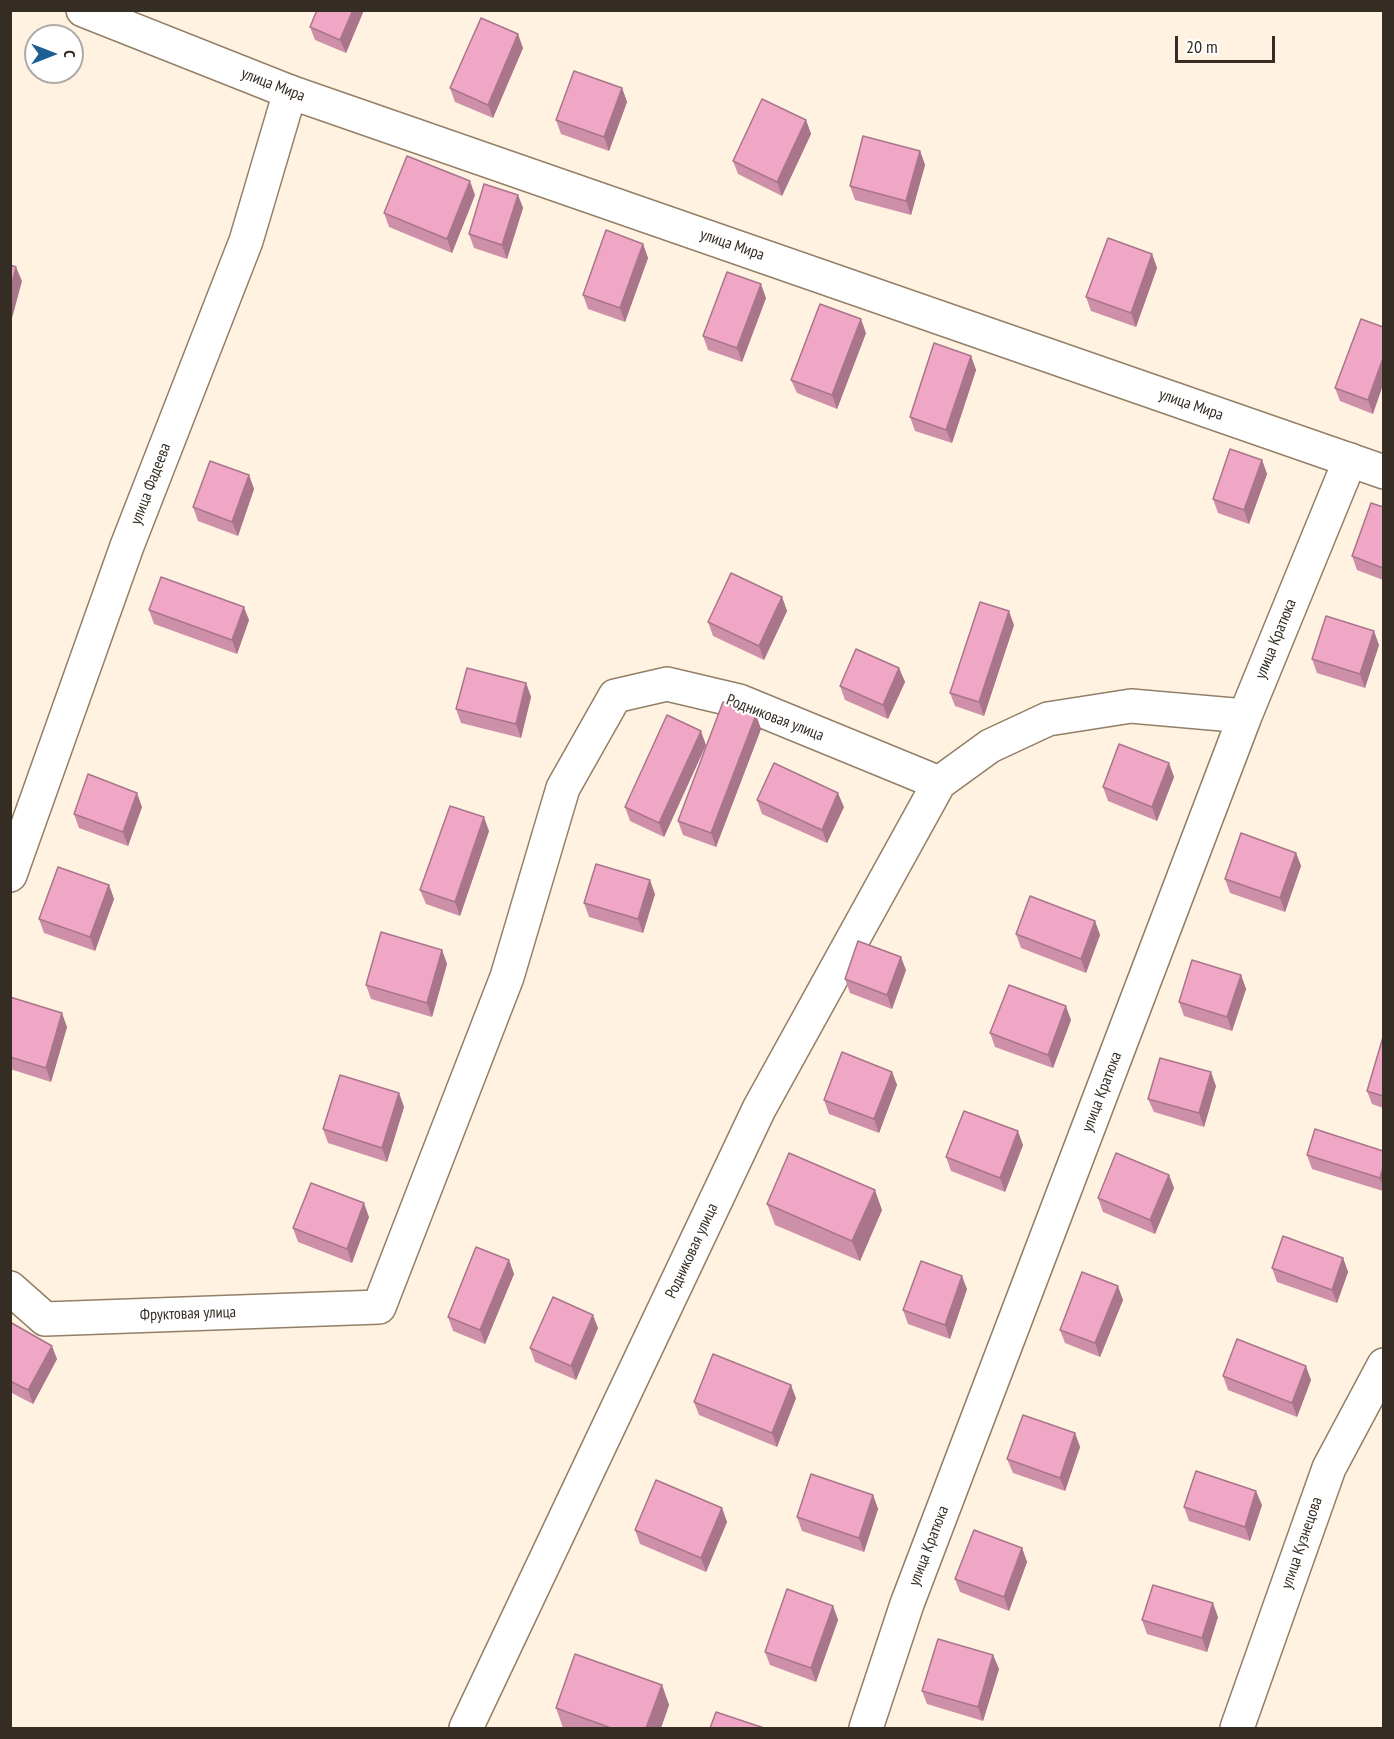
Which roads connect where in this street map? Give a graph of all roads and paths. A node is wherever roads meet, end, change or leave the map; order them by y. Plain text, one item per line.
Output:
1 (83, 10) edge
2 (290, 92) junction
3 (1350, 460) junction
4 (1383, 472) edge
5 (1245, 716) junction
6 (939, 783) junction
7 (10, 875) edge
8 (10, 1288) edge
9 (378, 1307) joint
10 (1383, 1365) edge
11 (466, 1728) edge
12 (866, 1728) edge
13 (1237, 1728) edge

1 - 2 street, улица Мира
2 - 3 street, улица Мира
2 - 7 street, улица Фадеева
3 - 4 street, улица Мира
3 - 5 street, улица Кратюка
5 - 6 street, Родниковая улица
5 - 12 street, улица Кратюка
6 - 9 street, Родниковая улица
6 - 11 street, Родниковая улица
8 - 9 street, Фруктовая улица
10 - 13 street, улица Кузнецова

